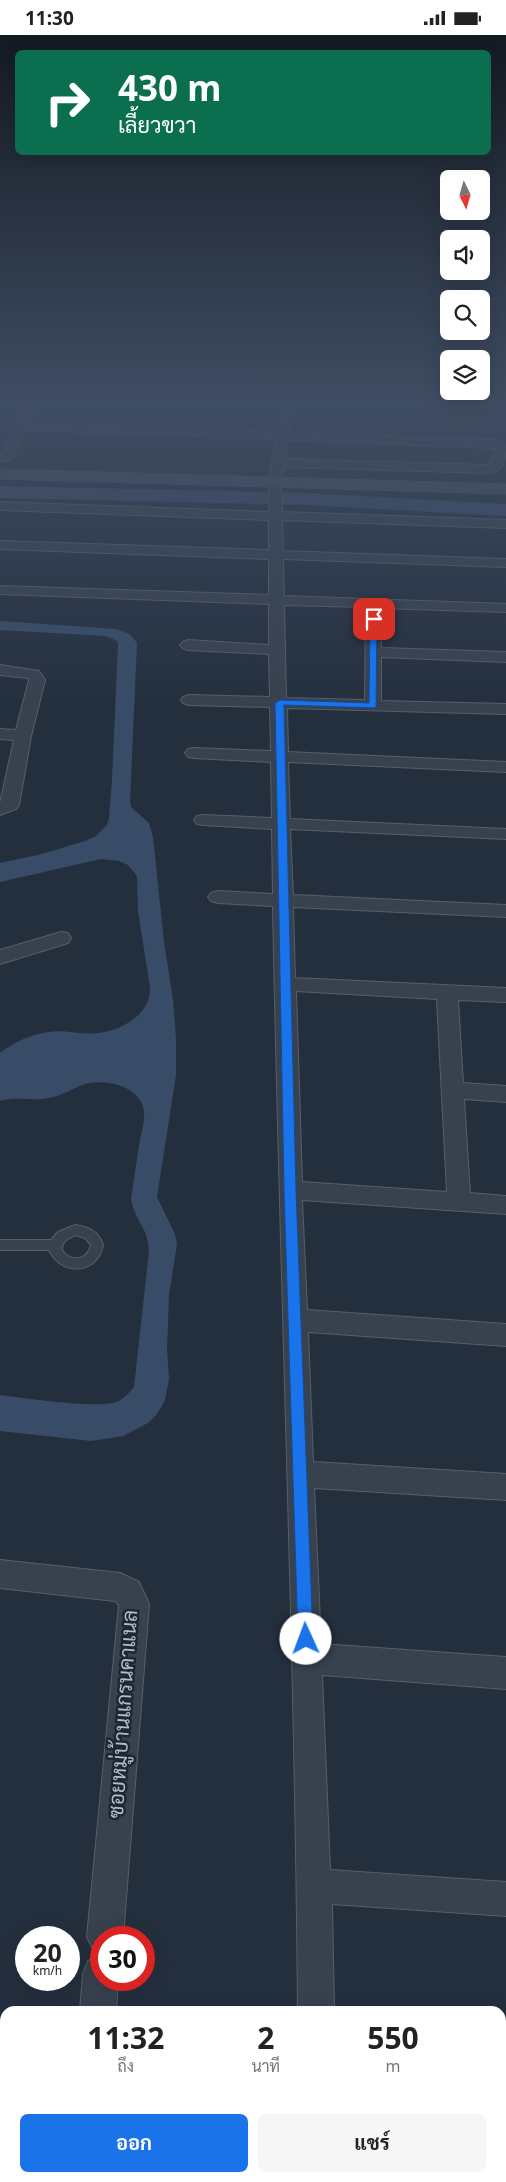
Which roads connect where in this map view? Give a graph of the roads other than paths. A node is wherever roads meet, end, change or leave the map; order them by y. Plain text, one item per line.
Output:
1 (276, 506) edge
2 (342, 506) edge
3 (506, 524) edge
4 (0, 545) edge
5 (276, 555) junction
6 (506, 563) edge
7 (0, 589) edge
8 (277, 601) junction
9 (374, 603) junction
10 (506, 608) edge
11 (188, 645) dead end
12 (277, 650) junction
13 (374, 652) junction
14 (506, 657) edge
15 (0, 671) edge
16 (189, 700) dead end
17 (280, 703) junction
18 (373, 706) junction
19 (506, 709) edge
20 (0, 735) edge
21 (23, 736) junction
22 (194, 753) dead end
23 (280, 757) junction
24 (506, 767) edge
25 (0, 811) edge
26 (203, 820) dead end
27 (282, 824) junction
28 (506, 834) edge
29 (218, 897) dead end
30 (284, 900) junction
31 (506, 911) edge
32 (61, 938) dead end
33 (0, 957) edge
34 (286, 984) junction
35 (447, 992) junction
36 (506, 995) edge
37 (454, 1090) junction
38 (506, 1093) edge
39 (290, 1190) junction
40 (458, 1201) junction
41 (506, 1205) edge
42 (0, 1245) edge
43 (55, 1245) dead end
44 (295, 1320) junction
45 (506, 1335) edge
46 (300, 1474) junction
47 (506, 1487) edge
48 (0, 1574) edge
49 (306, 1658) junction
50 (506, 1673) edge
51 (314, 1886) junction
52 (506, 1899) edge
53 (105, 1926) edge
54 (100, 1991) edge
55 (98, 2006) edge
56 (316, 2006) edge

1 - 5 street
2 - 3 street
4 - 5 street
5 - 6 street
5 - 8 street
7 - 8 street
8 - 9 street
8 - 12 street
9 - 10 street
9 - 13 street
11 - 12 street
12 - 17 street
13 - 14 street
13 - 18 street
15 - 21 street
16 - 17 street
17 - 18 street
17 - 23 street
18 - 19 street
20 - 21 street
21 - 25 street
22 - 23 street
23 - 24 street
23 - 27 street
26 - 27 street
27 - 28 street
27 - 30 street
29 - 30 street
30 - 31 street
30 - 34 street
32 - 33 street
34 - 35 street
34 - 39 street
35 - 36 street
35 - 37 street
37 - 38 street
37 - 40 street
39 - 40 street
39 - 44 street
40 - 41 street
42 - 43 lane
44 - 45 street
44 - 46 street
46 - 47 street
46 - 49 street
48 - 53 street, ซอยหมู่บ้านแกรนคาแนล
49 - 50 street
49 - 51 street
51 - 52 street
51 - 56 street
54 - 55 street

